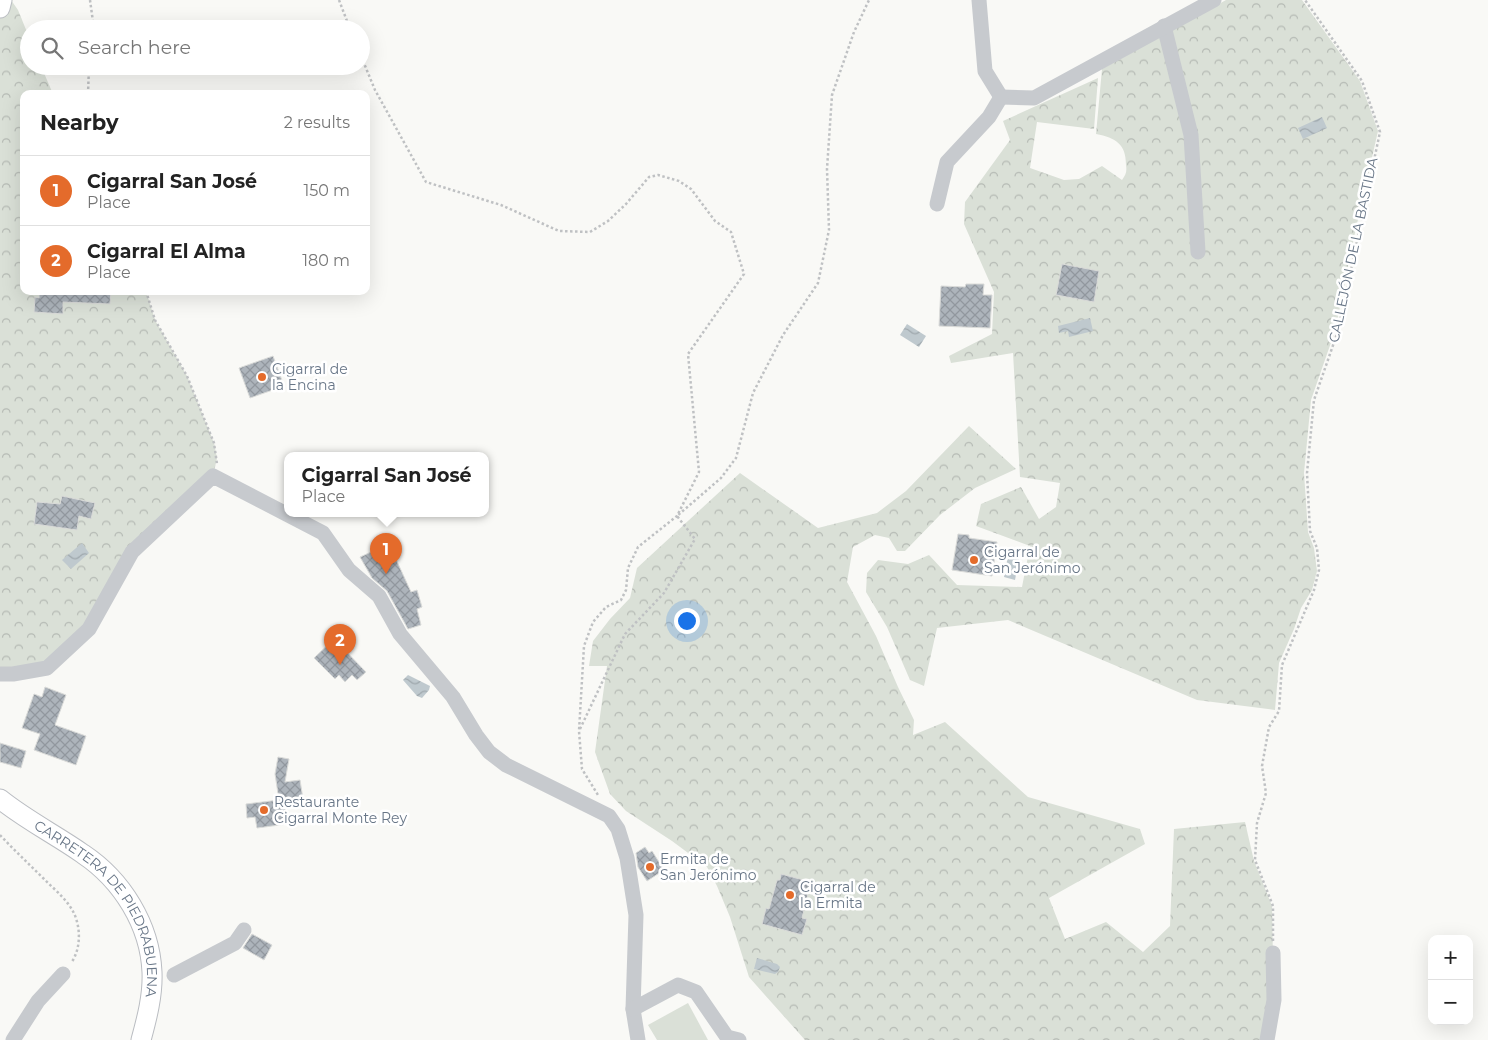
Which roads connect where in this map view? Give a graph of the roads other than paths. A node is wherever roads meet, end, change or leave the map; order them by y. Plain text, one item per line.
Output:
1 (2, 0) edge
2 (979, 0) edge
3 (1214, 0) edge
4 (0, 8) edge
5 (1164, 26) junction
6 (1001, 97) junction
7 (937, 204) dead end
8 (1198, 252) dead end
9 (284, 513) edge
10 (292, 517) edge
11 (0, 674) edge
12 (0, 799) edge
13 (244, 930) dead end
14 (1273, 953) road end
15 (63, 974) road end
16 (174, 975) dead end
17 (633, 1009) junction
18 (13, 1040) edge
19 (141, 1040) edge
20 (638, 1040) edge
21 (739, 1040) edge
22 (1267, 1040) edge

1 - 4 main road
2 - 6 street
3 - 5 street
5 - 6 street
5 - 8 street
6 - 7 street
9 - 11 street
10 - 17 street
12 - 19 main road, CARRETERA DE PIEDRABUENA
13 - 16 street
14 - 22 street
15 - 18 street
17 - 20 street
17 - 21 street

